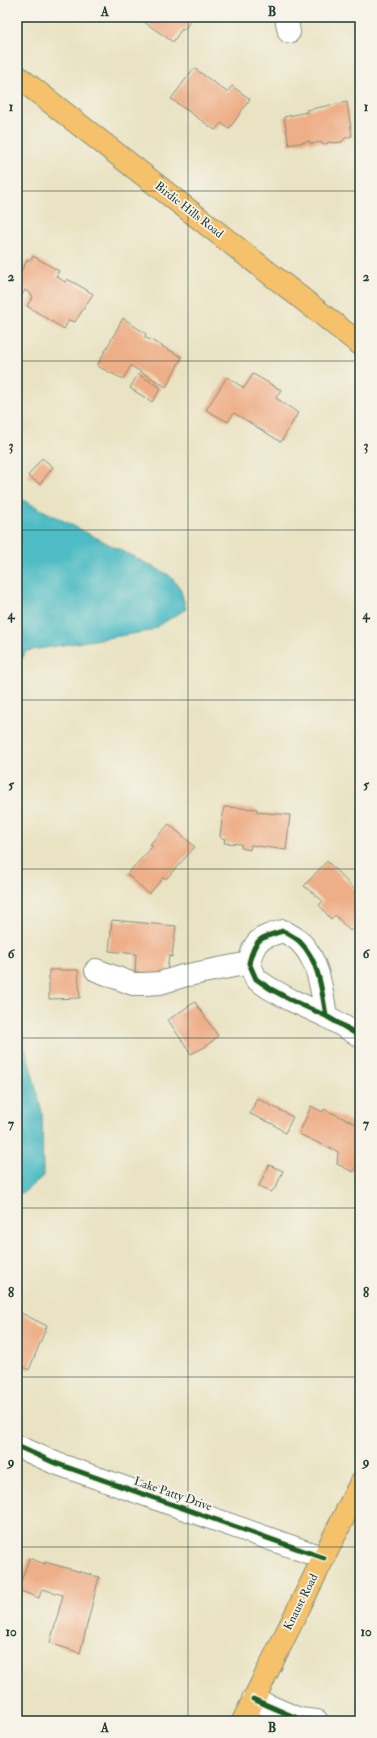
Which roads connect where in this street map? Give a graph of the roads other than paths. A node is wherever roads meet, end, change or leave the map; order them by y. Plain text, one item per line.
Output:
1 (17, 76) edge
2 (360, 344) edge
3 (248, 963) junction
4 (96, 970) dead end
5 (326, 1016) junction
6 (360, 1036) edge
7 (17, 1446) edge
8 (360, 1484) edge
9 (324, 1558) junction
10 (253, 1700) junction
11 (243, 1721) edge
12 (317, 1721) edge

1 - 2 main road, Birdie Hills Road
3 - 4 street
3 - 5 street
3 - 5 street
5 - 6 street
7 - 9 street, Lake Patty Drive
8 - 9 main road, Knaust Road
9 - 10 main road, Knaust Road
10 - 11 main road, Knaust Road
10 - 12 street

